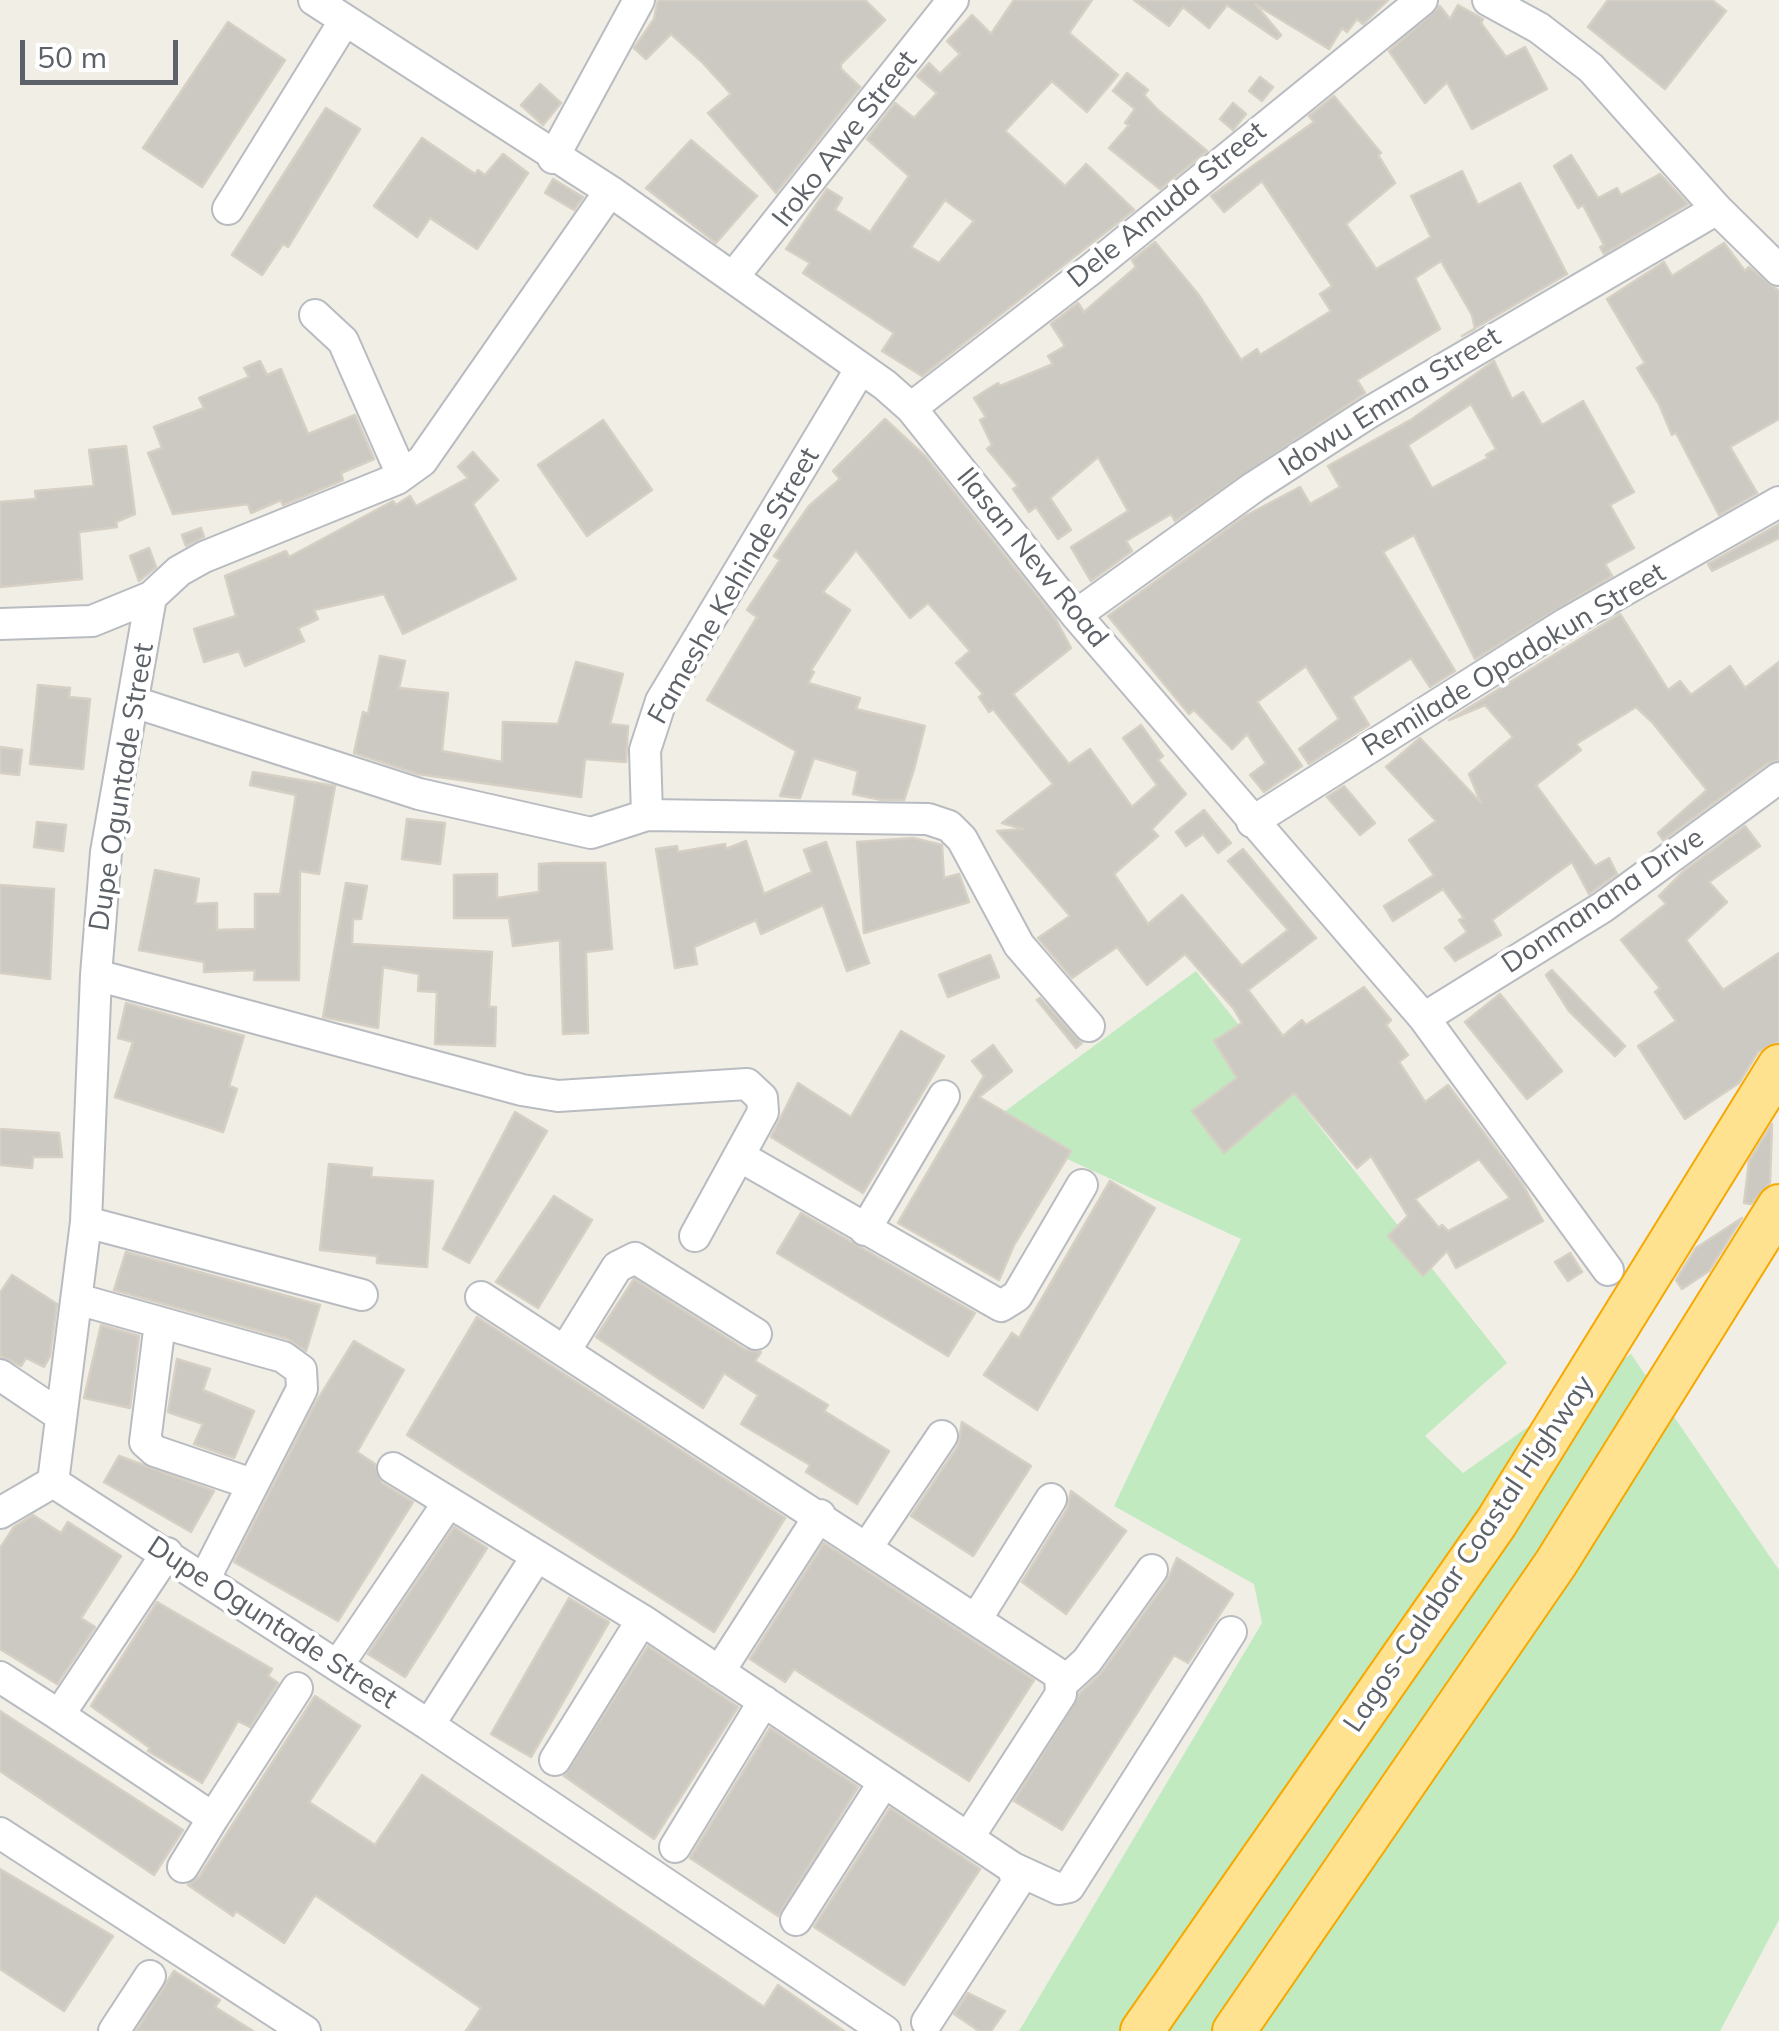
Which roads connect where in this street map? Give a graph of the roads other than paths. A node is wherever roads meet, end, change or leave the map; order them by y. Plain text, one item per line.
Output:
1 (314, 0) edge
2 (639, 0) edge
3 (953, 0) edge
4 (1422, 0) edge
5 (1488, 0) edge
6 (345, 20) junction
7 (553, 158) junction
8 (610, 191) junction
9 (228, 209) dead end
10 (1717, 209) junction
11 (1779, 270) edge
12 (734, 276) junction
13 (315, 314) dead end
14 (862, 368) junction
15 (911, 408) junction
16 (402, 475) junction
17 (1779, 502) edge
18 (151, 597) junction
19 (1076, 615) junction
20 (0, 624) edge
21 (134, 702) junction
22 (1779, 778) edge
23 (647, 815) junction
24 (1252, 822) junction
25 (96, 975) junction
26 (1424, 1018) junction
27 (1089, 1026) dead end
28 (1779, 1066) edge
29 (944, 1096) dead end
30 (740, 1156) junction
31 (1082, 1186) dead end
32 (1779, 1206) edge
33 (86, 1222) junction
34 (865, 1230) junction
35 (696, 1236) dead end
36 (1608, 1270) dead end
37 (362, 1295) dead end
38 (480, 1297) dead end
39 (78, 1299) junction
40 (160, 1322) junction
41 (756, 1334) dead end
42 (565, 1352) junction
43 (0, 1375) edge
44 (61, 1416) junction
45 (942, 1436) dead end
46 (394, 1468) dead end
47 (52, 1482) junction
48 (252, 1484) junction
49 (1051, 1500) dead end
50 (448, 1503) junction
51 (0, 1512) edge
52 (820, 1515) junction
53 (868, 1546) junction
54 (167, 1553) junction
55 (536, 1556) junction
56 (1152, 1570) dead end
57 (205, 1578) junction
58 (977, 1618) junction
59 (642, 1620) junction
60 (1232, 1632) dead end
61 (338, 1665) junction
62 (720, 1672) junction
63 (0, 1678) edge
64 (1063, 1683) junction
65 (296, 1688) dead end
66 (764, 1701) junction
67 (59, 1715) junction
68 (429, 1726) junction
69 (555, 1760) dead end
70 (884, 1782) junction
71 (213, 1818) junction
72 (0, 1833) edge
73 (968, 1838) junction
74 (676, 1848) dead end
75 (182, 1867) dead end
76 (1013, 1868) junction
77 (796, 1920) dead end
78 (150, 1976) dead end
79 (927, 2022) dead end
80 (114, 2031) edge
81 (304, 2031) edge
82 (886, 2031) edge
83 (1142, 2031) edge
84 (1234, 2031) edge

1 - 6 street, Ilasan New Road
2 - 7 street
3 - 12 street, Iroko Awe Street
4 - 15 street, Dele Amuda Street
5 - 10 street
6 - 7 street, Ilasan New Road
6 - 9 street
7 - 8 street, Ilasan New Road
8 - 12 street, Ilasan New Road
8 - 16 street
10 - 11 street
10 - 19 street, Idowu Emma Street
12 - 14 street, Ilasan New Road
13 - 16 street
14 - 15 street, Ilasan New Road
14 - 23 street, Fameshe Kehinde Street
15 - 19 street, Ilasan New Road
16 - 18 street
17 - 24 street, Remilade Opadokun Street
18 - 20 street
18 - 21 street, Dupe Oguntade Street
19 - 24 street, Ilasan New Road
21 - 23 street
21 - 25 street, Dupe Oguntade Street
22 - 26 street, Donmanana Drive
23 - 27 street
24 - 26 street, Ilasan New Road
25 - 30 street
25 - 33 street, Dupe Oguntade Street
26 - 36 street, Ilasan New Road
28 - 83 highway, Lagos-Calabar Coastal Highway
29 - 34 street
30 - 34 street
30 - 35 street
31 - 34 street
32 - 84 highway
33 - 37 street
33 - 39 street, Dupe Oguntade Street
38 - 42 street
39 - 40 street
39 - 44 street, Dupe Oguntade Street
40 - 48 street
40 - 48 street
41 - 42 street
42 - 52 street
43 - 44 street
44 - 47 street, Dupe Oguntade Street
45 - 53 street
46 - 50 street
47 - 51 street
47 - 54 street, Dupe Oguntade Street
48 - 57 street
49 - 58 street
50 - 55 street
50 - 61 street
52 - 53 street
52 - 62 street
53 - 58 street
54 - 57 street, Dupe Oguntade Street
54 - 67 street
55 - 59 street
55 - 68 street
56 - 64 street
57 - 61 street, Dupe Oguntade Street
58 - 64 street
59 - 62 street
59 - 69 street
60 - 76 street
61 - 68 street, Dupe Oguntade Street
62 - 66 street
63 - 67 street
64 - 73 street
65 - 71 street
66 - 70 street
66 - 74 street
67 - 71 street
68 - 82 street, Dupe Oguntade Street
70 - 73 street
70 - 77 street
71 - 75 street
72 - 81 street
73 - 76 street
76 - 79 street
78 - 80 street

